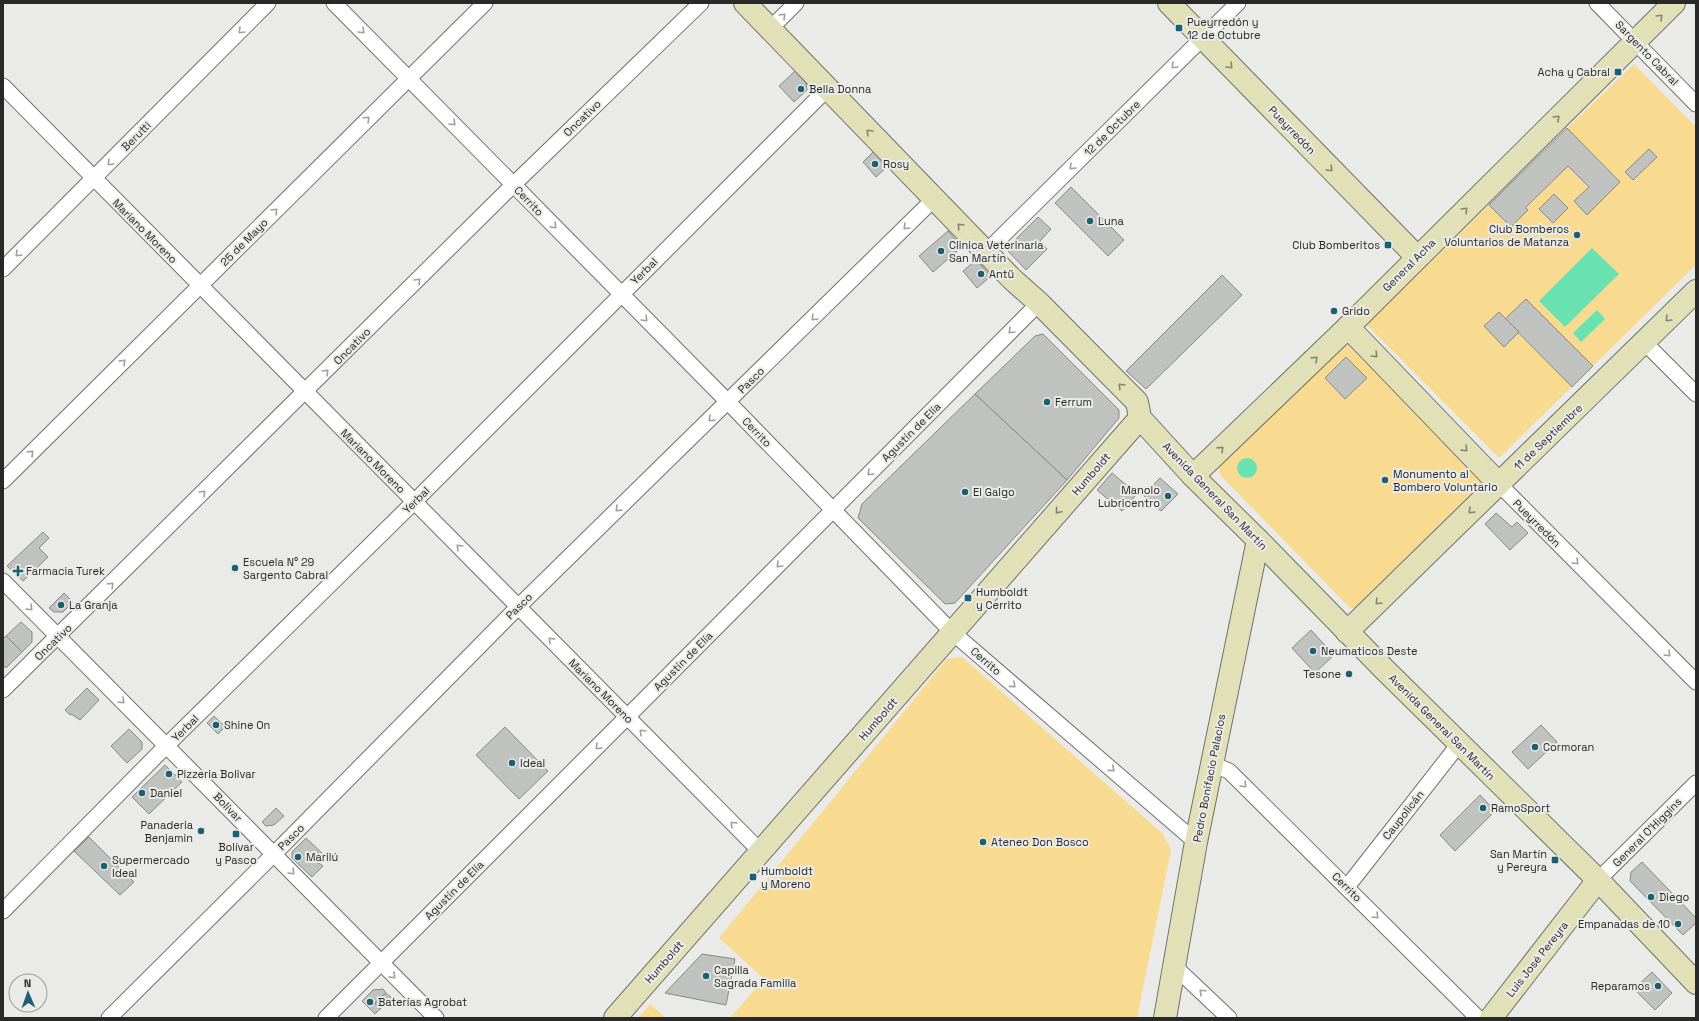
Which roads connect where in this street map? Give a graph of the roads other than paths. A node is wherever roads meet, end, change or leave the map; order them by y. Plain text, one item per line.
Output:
1 (268, 3) edge
2 (334, 3) edge
3 (485, 3) edge
4 (701, 3) edge
5 (745, 3) edge
6 (796, 3) edge
7 (1169, 3) edge
8 (1238, 3) edge
9 (1597, 3) edge
10 (1674, 3) edge
11 (770, 29) junction
12 (1202, 38) junction
13 (1635, 42) junction
14 (409, 78) junction
15 (3, 86) edge
16 (828, 88) junction
17 (1696, 104) edge
18 (94, 179) junction
19 (513, 185) junction
20 (934, 199) junction
21 (986, 252) junction
22 (1417, 257) junction
23 (3, 269) edge
24 (200, 286) junction
25 (1696, 291) edge
26 (621, 294) junction
27 (1039, 303) junction
28 (1348, 327) junction
29 (1645, 343) junction
30 (306, 392) junction
31 (1696, 394) edge
32 (728, 402) junction
33 (1140, 418) junction
34 (1193, 476) junction
35 (3, 481) edge
36 (1499, 484) junction
37 (414, 502) junction
38 (833, 510) junction
39 (1258, 540) junction
40 (3, 581) edge
41 (518, 607) junction
42 (952, 632) junction
43 (1347, 632) junction
44 (58, 637) junction
45 (1696, 682) edge
46 (3, 690) edge
47 (627, 717) junction
48 (1459, 744) junction
49 (167, 745) junction
50 (1212, 764) junction
51 (1696, 783) edge
52 (1196, 842) junction
53 (761, 852) junction
54 (274, 854) junction
55 (1598, 880) junction
56 (1347, 887) junction
57 (3, 911) edge
58 (380, 963) junction
59 (1174, 966) junction
60 (1696, 983) edge
61 (109, 1018) edge
62 (326, 1018) edge
63 (436, 1018) edge
64 (615, 1018) edge
65 (1165, 1018) edge
66 (1229, 1018) edge
67 (1478, 1018) edge
68 (1491, 1018) edge

1 -> 18 street, Berutti
2 -> 14 street, Cerrito
3 - 14 street, 25 de Mayo
4 - 19 street, Oncativo
5 - 11 street, Avenida General San Martín
11 -> 6 street
7 - 12 street, Pueyrredón
8 - 12 street, 12 de Octubre
9 - 13 street, Sargento Cabral
13 -> 10 street, General Acha
11 - 16 street, Avenida General San Martín
12 -> 21 street, 12 de Octubre
12 -> 22 street, Pueyrredón
13 - 17 street, Sargento Cabral
22 -> 13 street, General Acha
14 -> 19 street, Cerrito
24 -> 14 street, 25 de Mayo
15 - 18 street, Mariano Moreno
20 -> 16 street, Avenida General San Martín
16 - 26 street, Yerbal
18 -> 23 street, Berutti
18 - 24 street, Mariano Moreno
19 -> 26 street, Cerrito
30 -> 19 street, Oncativo
21 -> 20 street, Avenida General San Martín
20 -> 32 street, Pasco
21 - 27 street, Avenida General San Martín
22 - 28 street, General Acha
24 - 30 street, Mariano Moreno
35 -> 24 street, 25 de Mayo
25 -> 29 street, 11 de Septiembre
26 -> 32 street, Cerrito
26 - 37 street, Yerbal
33 -> 27 street, Avenida General San Martín
27 -> 38 street, Agustín de Elía
34 -> 28 street, General Acha
28 -> 36 street, Pueyrredón
29 - 31 street
29 - 36 street, 11 de Septiembre
30 - 37 street, Mariano Moreno
44 -> 30 street, Oncativo
32 - 38 street, Cerrito
32 -> 41 street, Pasco
33 - 34 street, Avenida General San Martín
33 -> 42 street, Humboldt
34 - 39 street, Avenida General San Martín
36 -> 43 street, 11 de Septiembre
36 -> 45 street, Pueyrredón
41 -> 37 street, Mariano Moreno
37 - 49 street, Yerbal
38 - 42 street, Cerrito
38 -> 47 street, Agustín de Elía
39 - 43 street, Avenida General San Martín
39 - 50 street, Pedro Bonifacio Palacios
40 -> 44 street, Bolívar
47 -> 41 street, Mariano Moreno
41 - 54 street, Pasco
42 -> 52 street, Cerrito
42 - 53 street, Humboldt
43 - 48 street, Avenida General San Martín
44 - 46 street, Oncativo
44 -> 49 street, Bolívar
53 -> 47 street, Mariano Moreno
47 -> 58 street, Agustín de Elía
48 - 55 street, Avenida General San Martín
48 - 56 street, Caupolicán
49 - 54 street, Bolívar
49 - 57 street, Yerbal
50 - 52 street, Pedro Bonifacio Palacios
50 -> 56 street, Cerrito
51 - 55 street, General O'Higgins
52 - 59 street, Pedro Bonifacio Palacios
53 - 64 street, Humboldt
54 -> 58 street, Bolívar
54 - 61 street, Pasco
55 - 60 street, Avenida General San Martín
55 - 68 street, Luis José Pereyra
56 -> 67 street, Cerrito
58 - 62 street, Agustín de Elía
58 -> 63 street, Bolívar
59 - 65 street, Pedro Bonifacio Palacios
66 -> 59 street

